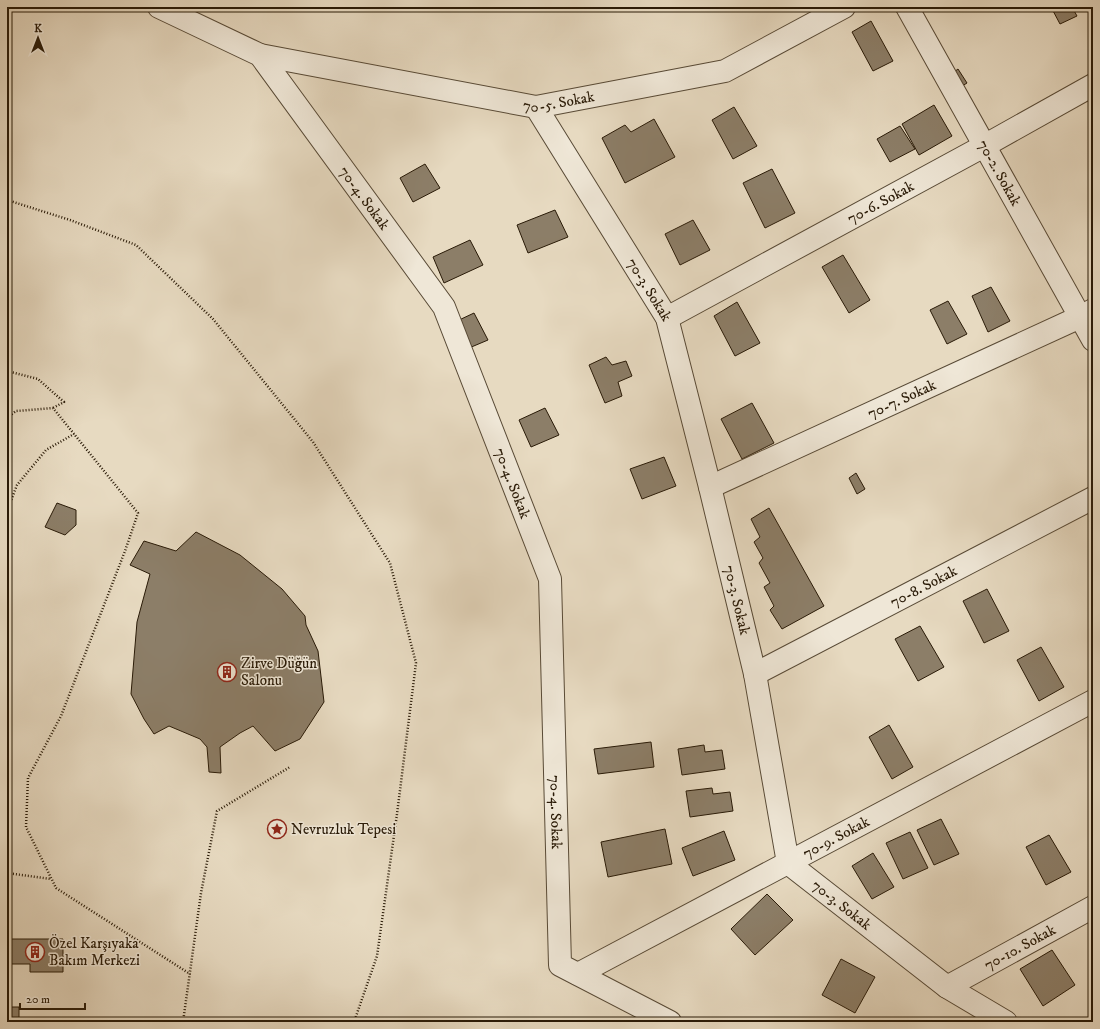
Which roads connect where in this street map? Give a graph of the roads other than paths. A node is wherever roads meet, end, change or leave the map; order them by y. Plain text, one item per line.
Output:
1 (159, 7) edge
2 (844, 7) edge
3 (906, 7) edge
4 (260, 55) junction
5 (1093, 85) edge
6 (536, 107) junction
7 (984, 146) junction
8 (1087, 314) edge
9 (667, 318) junction
10 (1093, 340) edge
11 (710, 487) junction
12 (1093, 498) edge
13 (755, 674) junction
14 (1093, 701) edge
15 (788, 863) junction
16 (1093, 907) edge
17 (578, 974) junction
18 (947, 987) junction
19 (670, 1022) edge
20 (1006, 1022) edge

1 - 4 street, 70-4. Sokak
2 - 6 street, 70-5. Sokak
3 - 7 street, 70-2. Sokak
4 - 6 street, 70-5. Sokak
4 - 17 street, 70-4. Sokak
5 - 7 street, 70-6. Sokak
6 - 9 street, 70-3. Sokak
7 - 8 street, 70-2. Sokak
7 - 9 street, 70-6. Sokak
8 - 10 street, 70-2. Sokak
8 - 11 street, 70-7. Sokak
9 - 11 street, 70-3. Sokak
11 - 13 street, 70-3. Sokak
12 - 13 street, 70-8. Sokak
13 - 15 street, 70-3. Sokak
14 - 15 street, 70-9. Sokak
15 - 17 street, 70-9. Sokak
15 - 18 street, 70-3. Sokak
16 - 18 street, 70-10. Sokak
17 - 19 street, 70-4. Sokak
18 - 20 street, 70-3. Sokak

